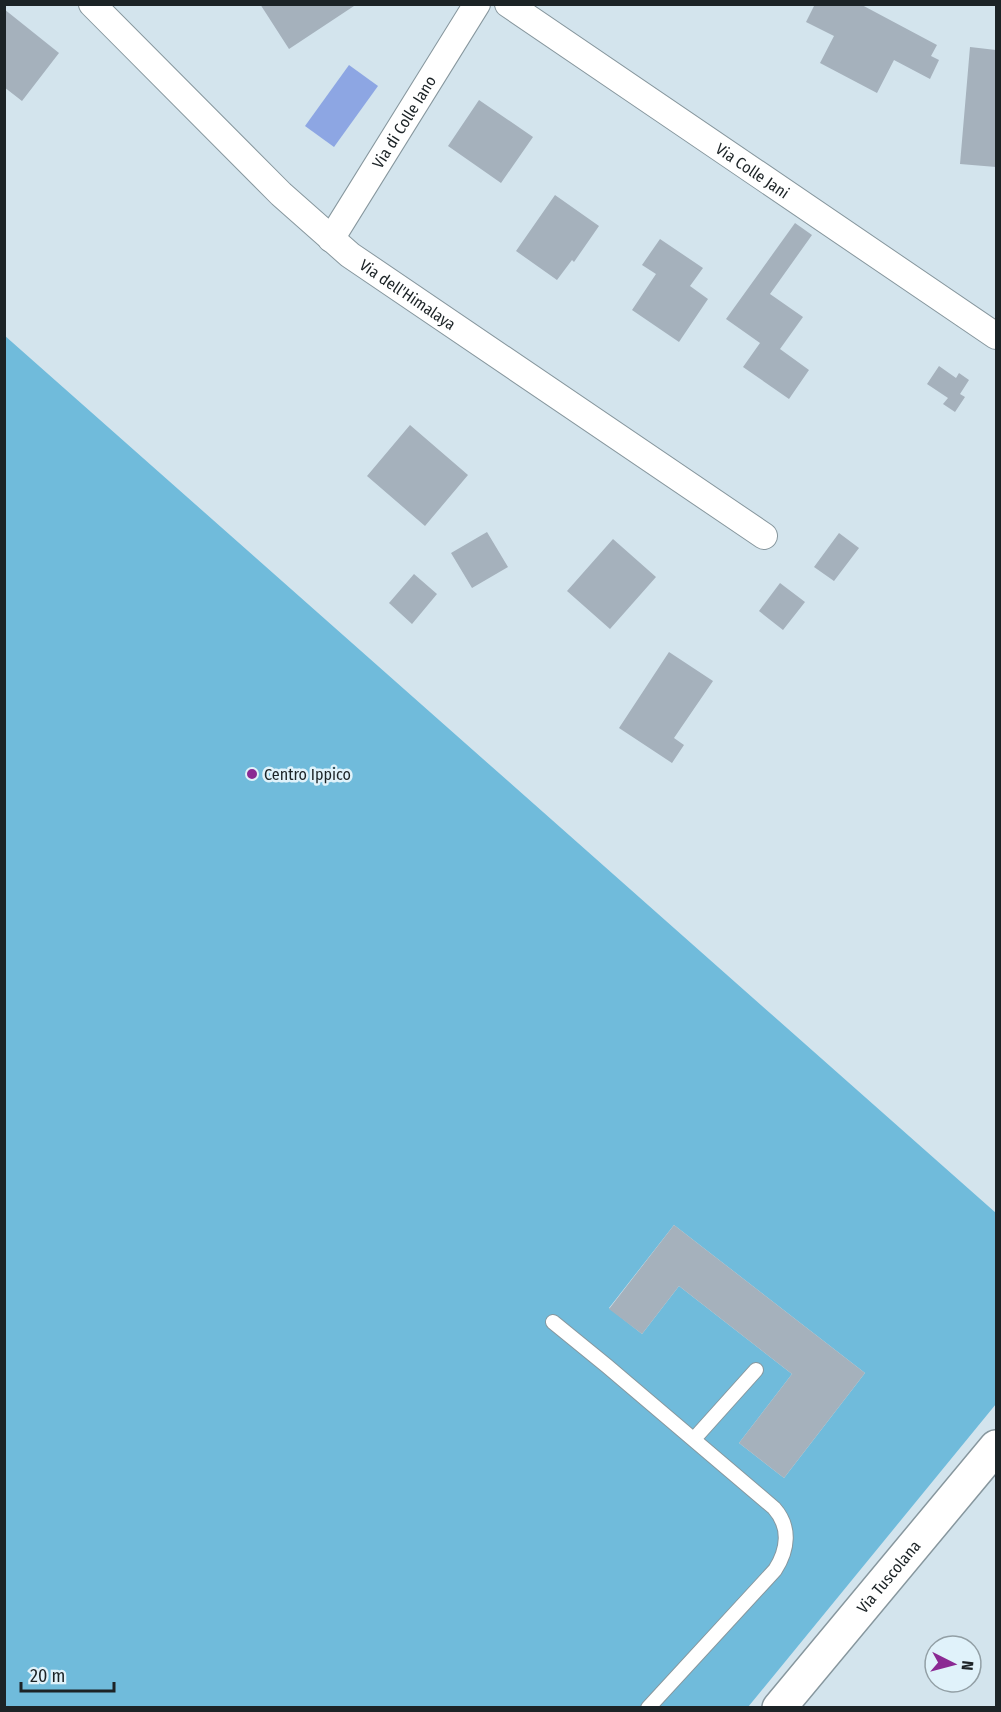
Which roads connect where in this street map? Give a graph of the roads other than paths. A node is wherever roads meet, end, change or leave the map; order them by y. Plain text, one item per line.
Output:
1 (93, 4) edge
2 (477, 4) edge
3 (508, 4) edge
4 (331, 240) junction
5 (996, 336) edge
6 (764, 536) dead end
7 (553, 1322) dead end
8 (756, 1370) dead end
9 (694, 1440) junction
10 (996, 1447) edge
11 (648, 1707) edge
12 (779, 1707) edge

1 - 4 street, Via dell'Himalaya
2 - 4 street, Via di Colle Iano
3 - 5 street, Via Colle Jani
4 - 6 street, Via dell'Himalaya
7 - 9 lane
8 - 9 lane
9 - 11 lane
10 - 12 main road, Via Tuscolana

